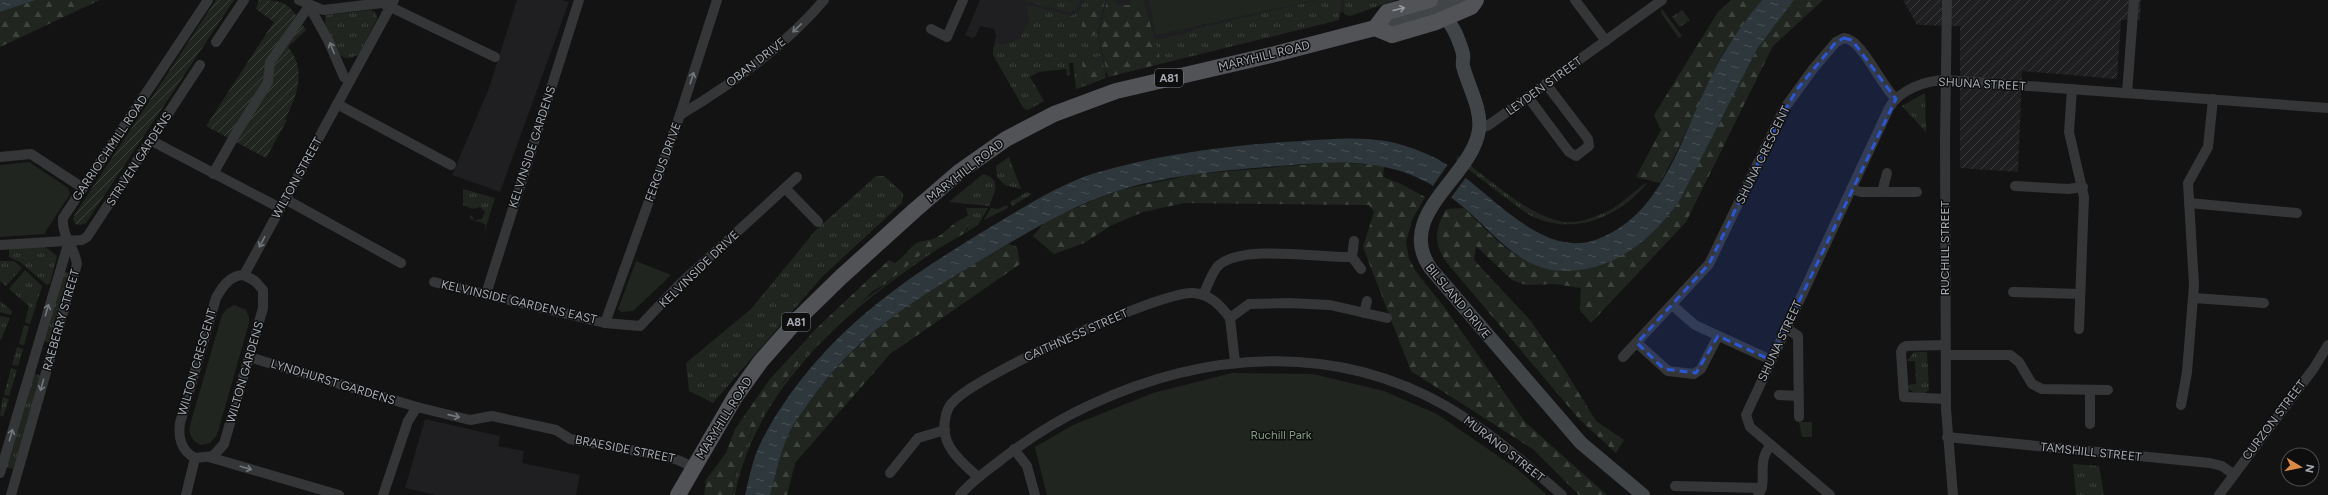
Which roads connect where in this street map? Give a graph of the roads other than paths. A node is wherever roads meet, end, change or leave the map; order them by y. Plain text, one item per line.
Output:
1 (208, 0) edge
2 (244, 0) edge
3 (300, 0) edge
4 (579, 0) edge
5 (717, 0) edge
6 (824, 0) edge
7 (963, 0) edge
8 (1459, 0) edge
9 (1476, 0) edge
10 (1575, 0) edge
11 (1662, 0) edge
12 (1947, 0) edge
13 (2134, 0) edge
14 (392, 3) edge
15 (308, 6) junction
16 (1432, 8) edge
17 (1375, 28) junction
18 (931, 29) dead end
19 (1606, 41) junction
20 (216, 42) dead end
21 (495, 57) dead end
22 (200, 65) dead end
23 (1946, 80) junction
24 (350, 81) junction
25 (1546, 84) junction
26 (2072, 89) junction
27 (2127, 93) junction
28 (1528, 97) junction
29 (1896, 99) junction
30 (2213, 99) junction
31 (337, 104) junction
32 (2328, 108) edge
33 (680, 115) junction
34 (1479, 127) junction
35 (152, 141) junction
36 (0, 157) edge
37 (450, 165) dead end
38 (1887, 173) dead end
39 (214, 174) junction
40 (797, 177) dead end
41 (2015, 186) dead end
42 (2083, 187) junction
43 (83, 188) junction
44 (785, 188) junction
45 (1851, 189) junction
46 (1882, 192) junction
47 (1917, 192) dead end
48 (2189, 203) junction
49 (283, 204) junction
50 (2297, 213) dead end
51 (818, 222) dead end
52 (69, 240) junction
53 (1354, 241) dead end
54 (0, 245) edge
55 (1352, 257) junction
56 (401, 263) dead end
57 (1361, 269) dead end
58 (244, 275) junction
59 (434, 282) dead end
60 (2012, 292) dead end
61 (486, 294) junction
62 (2080, 294) junction
63 (1203, 295) junction
64 (2194, 298) junction
65 (1367, 302) dead end
66 (2264, 303) dead end
67 (1672, 306) junction
68 (1364, 313) junction
69 (1230, 318) junction
70 (1387, 318) dead end
71 (605, 323) junction
72 (1786, 328) junction
73 (2079, 329) dead end
74 (1718, 336) junction
75 (1637, 343) junction
76 (2328, 345) edge
77 (1946, 350) junction
78 (249, 356) junction
79 (1623, 357) dead end
80 (1771, 360) junction
81 (1235, 362) junction
82 (2090, 390) junction
83 (2108, 390) dead end
84 (1780, 396) dead end
85 (1798, 396) junction
86 (1946, 399) junction
87 (2181, 405) dead end
88 (416, 407) junction
89 (1798, 417) dead end
90 (2090, 424) dead end
91 (945, 430) junction
92 (1947, 437) junction
93 (1771, 445) junction
94 (1014, 449) junction
95 (209, 457) junction
96 (195, 458) junction
97 (693, 467) junction
98 (0, 473) edge
99 (890, 473) dead end
100 (2233, 474) junction
101 (978, 477) junction
102 (1674, 486) dead end
103 (1702, 491) edge
104 (1760, 491) edge
105 (11, 495) edge
106 (186, 495) edge
107 (339, 495) edge
108 (383, 495) edge
109 (678, 495) edge
110 (960, 495) edge
111 (1034, 495) edge
112 (1562, 495) edge
113 (1643, 495) edge
114 (1830, 495) edge
115 (1953, 495) edge
116 (2219, 495) edge

1 - 43 street, GARRIOCHMILL ROAD
2 - 20 street
3 - 15 street
4 - 61 street, KELVINSIDE GARDENS
33 -> 5 street, FERGUS DRIVE
6 -> 33 street, OBAN DRIVE
7 - 18 street
8 - 16 main road
9 - 16 main road
10 - 19 street
11 - 19 street, LEYDEN STREET
12 - 23 street, RUCHILL STREET
13 - 27 street
14 - 15 street
14 - 21 street
14 - 24 street, WILTON STREET
24 -> 15 street
15 - 39 street
17 -> 16 main road
16 - 17 main road
16 - 34 main road, BILSLAND DRIVE
17 - 97 main road, MARYHILL ROAD / A81
19 - 25 street, LEYDEN STREET
22 - 35 street, STRIVEN GARDENS
23 - 26 street, SHUNA STREET
23 - 29 street, SHUNA STREET
23 - 77 street, RUCHILL STREET
24 - 31 street, WILTON STREET
25 - 28 street, LEYDEN STREET
25 - 28 street
26 - 27 street, SHUNA STREET
26 - 42 street
27 - 30 street, SHUNA STREET
28 - 34 street, LEYDEN STREET
29 - 45 street, SHUNA STREET
29 - 67 street, SHUNA CRESCENT
30 - 32 street, SHUNA STREET
30 - 48 street
31 - 37 street
31 - 49 street, WILTON STREET
33 - 71 street, FERGUS DRIVE
34 - 113 main road, BILSLAND DRIVE
35 - 39 street
35 - 52 street, STRIVEN GARDENS
36 - 43 street
38 - 46 street
39 - 49 street
40 - 44 street, KELVINSIDE DRIVE
41 - 42 street
42 - 62 street
43 - 52 street, GARRIOCHMILL ROAD
44 - 51 street
44 - 71 street, KELVINSIDE DRIVE
45 - 46 street
45 - 72 street, SHUNA STREET
46 - 47 street
48 - 50 street
48 - 64 street
49 - 56 street
49 -> 58 street, WILTON STREET
52 - 54 street
98 -> 52 street, RAEBERRY STREET
52 -> 105 street, RAEBERRY STREET
53 - 55 street
55 - 57 street
55 - 63 street
58 - 78 street, WILTON GARDENS
58 - 96 street, WILTON CRESCENT
59 - 61 street, KELVINSIDE GARDENS EAST
60 - 62 street
61 - 71 street, KELVINSIDE GARDENS EAST
62 - 73 street
63 - 69 street
63 - 91 street, CAITHNESS STREET
64 - 66 street
64 - 87 street
65 - 68 street
67 - 74 street
67 - 75 street, SHUNA CRESCENT
68 - 69 street
68 - 70 street
69 - 81 street
72 - 80 street, SHUNA STREET
72 - 85 street
74 - 75 street
74 - 80 street
75 - 79 street, SHUNA CRESCENT
76 - 100 street, CURZON STREET
77 - 82 street
77 - 86 street, RUCHILL STREET
77 - 86 street
78 - 88 street, LYNDHURST GARDENS
78 - 95 street, WILTON GARDENS
80 - 93 street, SHUNA STREET
81 - 94 street, MURANO STREET
81 - 112 street, MURANO STREET
82 - 83 street
82 - 90 street
84 - 85 street
85 - 89 street
86 - 92 street, RUCHILL STREET
88 -> 97 street, BRAESIDE STREET
88 - 108 street
91 - 99 street
91 - 101 street, CAITHNESS STREET
92 - 100 street, TAMSHILL STREET
92 - 115 street, RUCHILL STREET
93 - 104 street
93 - 114 street, SHUNA STREET
94 - 101 street, MURANO STREET
94 - 111 street
95 - 96 street
95 -> 107 street
96 - 106 street
97 - 109 main road, MARYHILL ROAD / A81
100 - 116 street, CURZON STREET
101 - 110 street, MURANO STREET
102 - 103 street
103 - 104 street

